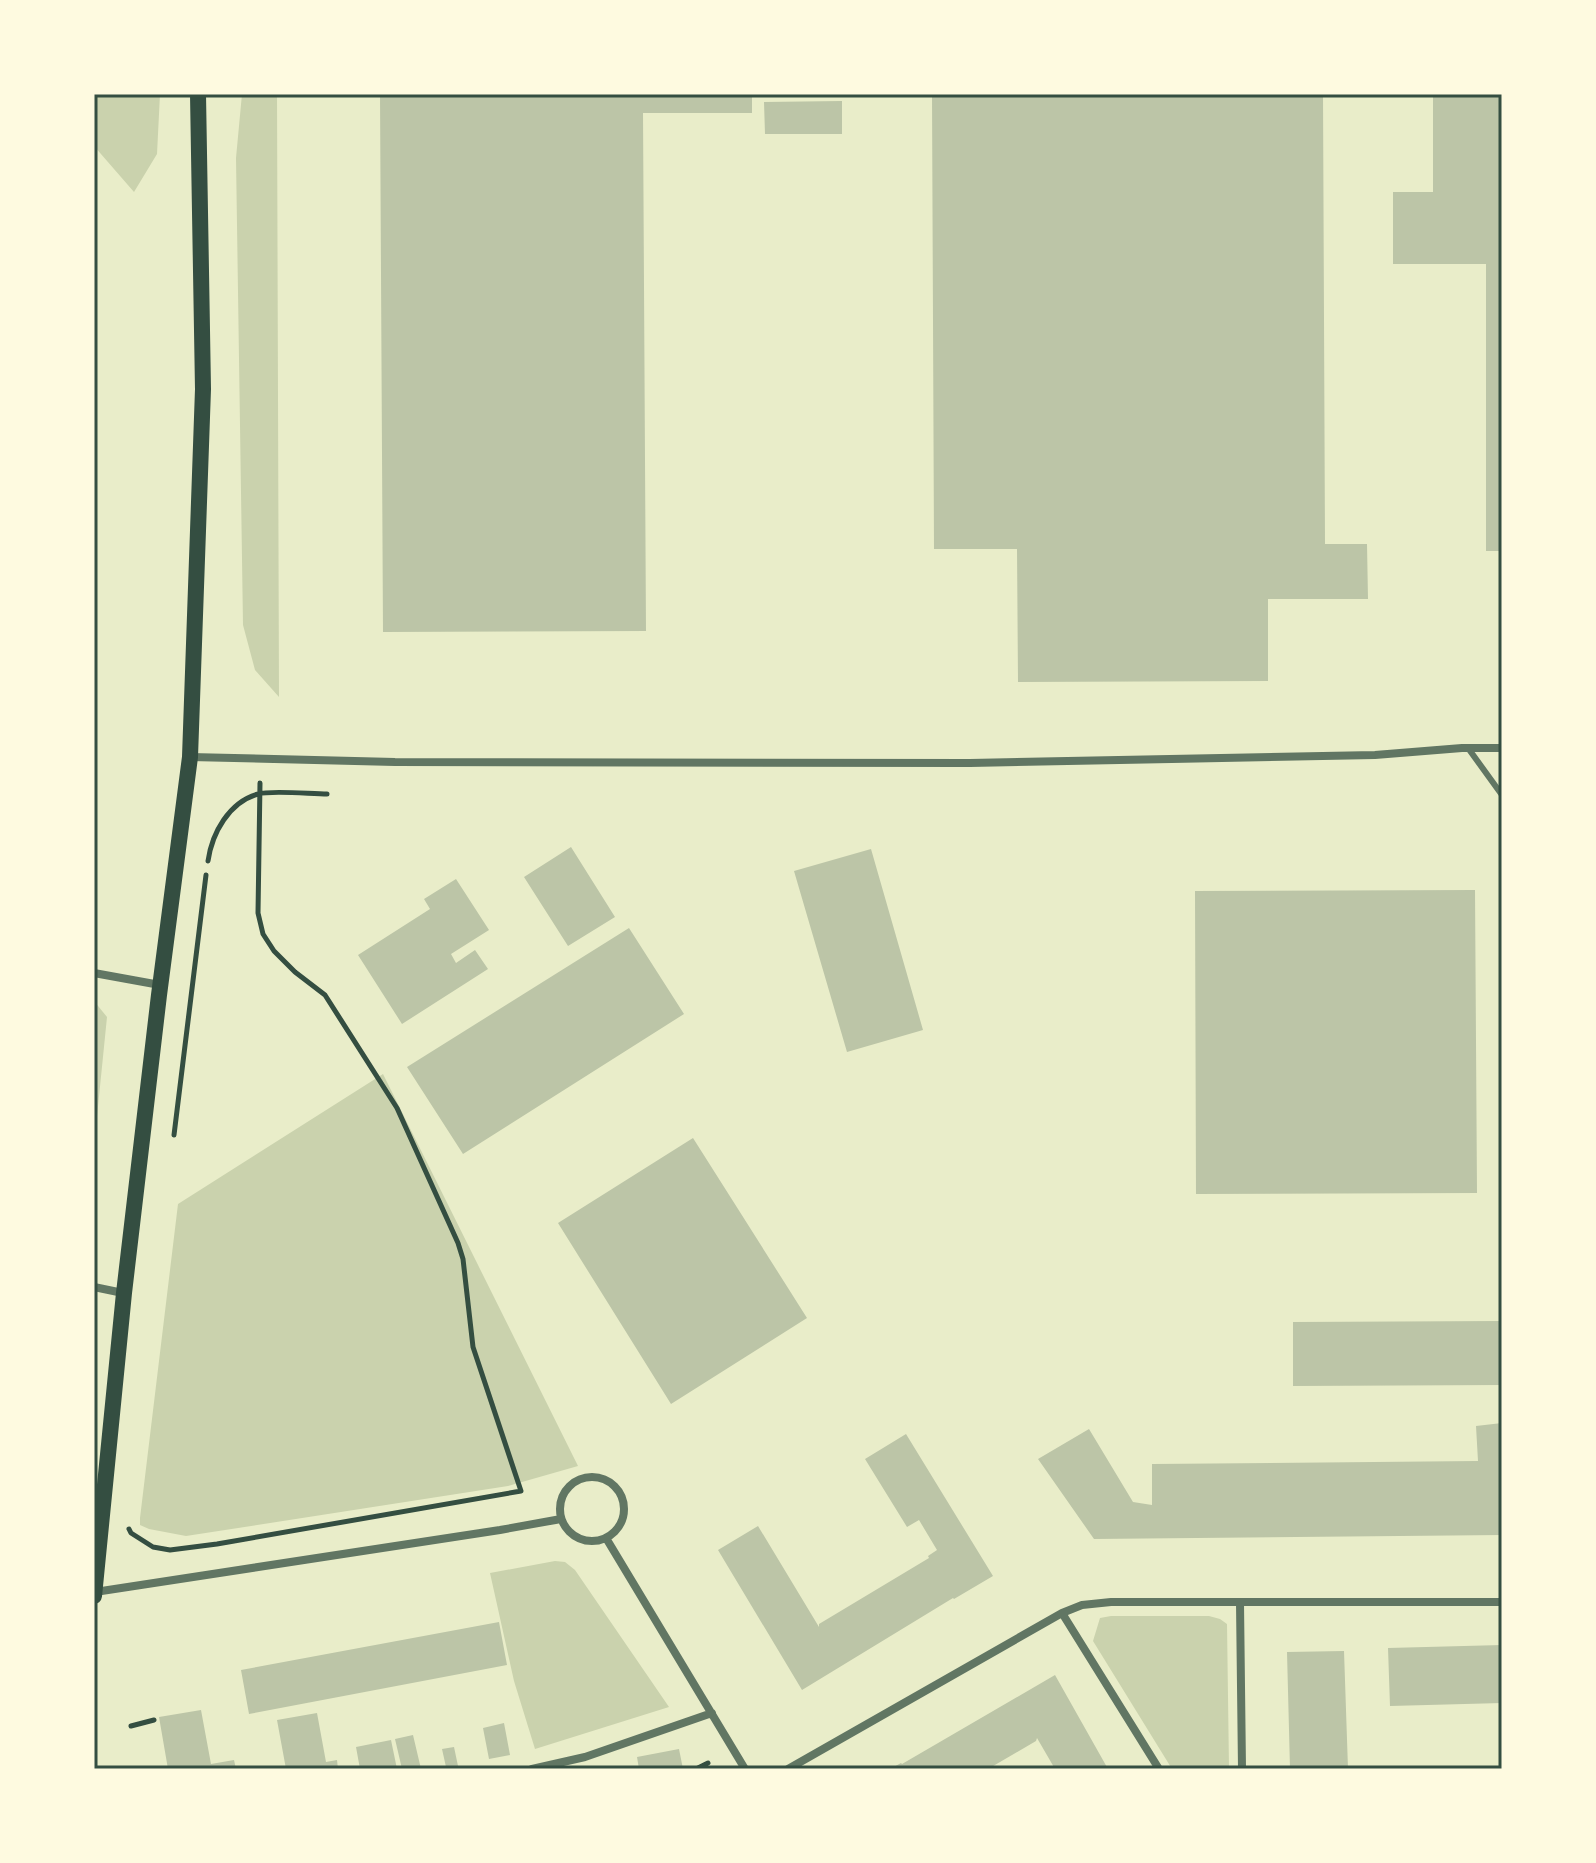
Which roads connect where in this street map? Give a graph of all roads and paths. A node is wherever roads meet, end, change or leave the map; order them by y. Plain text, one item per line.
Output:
1 (198, 94) edge
2 (1468, 748) junction
3 (1502, 748) edge
4 (190, 757) junction
5 (260, 758) junction
6 (260, 793) junction
7 (327, 794) dead end
8 (1502, 795) edge
9 (94, 973) edge
10 (161, 985) junction
11 (174, 1137) dead end
12 (94, 1287) edge
13 (124, 1293) junction
14 (561, 1519) junction
15 (127, 1520) dead end
16 (606, 1538) junction
17 (94, 1594) edge
18 (1502, 1602) edge
19 (1240, 1603) junction
20 (1062, 1613) junction
21 (712, 1713) junction
22 (154, 1720) dead end
23 (131, 1726) dead end
24 (708, 1763) dead end
25 (532, 1769) edge
26 (696, 1769) edge
27 (745, 1769) edge
28 (788, 1769) edge
29 (1159, 1769) edge
30 (1242, 1769) edge

1 - 4 main road
2 - 3 street
2 - 5 street
2 - 8 lane
4 - 5 street
4 - 10 main road
5 - 6 path
6 - 7 path
6 - 11 path
6 - 15 path
9 - 10 street
10 - 13 main road
12 - 13 street
13 - 17 main road
14 - 16 street
14 - 16 street
14 - 17 street
16 - 21 street
18 - 19 street
19 - 20 street
19 - 30 street
20 - 28 street
20 - 29 street
21 - 25 street
21 - 27 street
22 - 23 path
24 - 26 path

